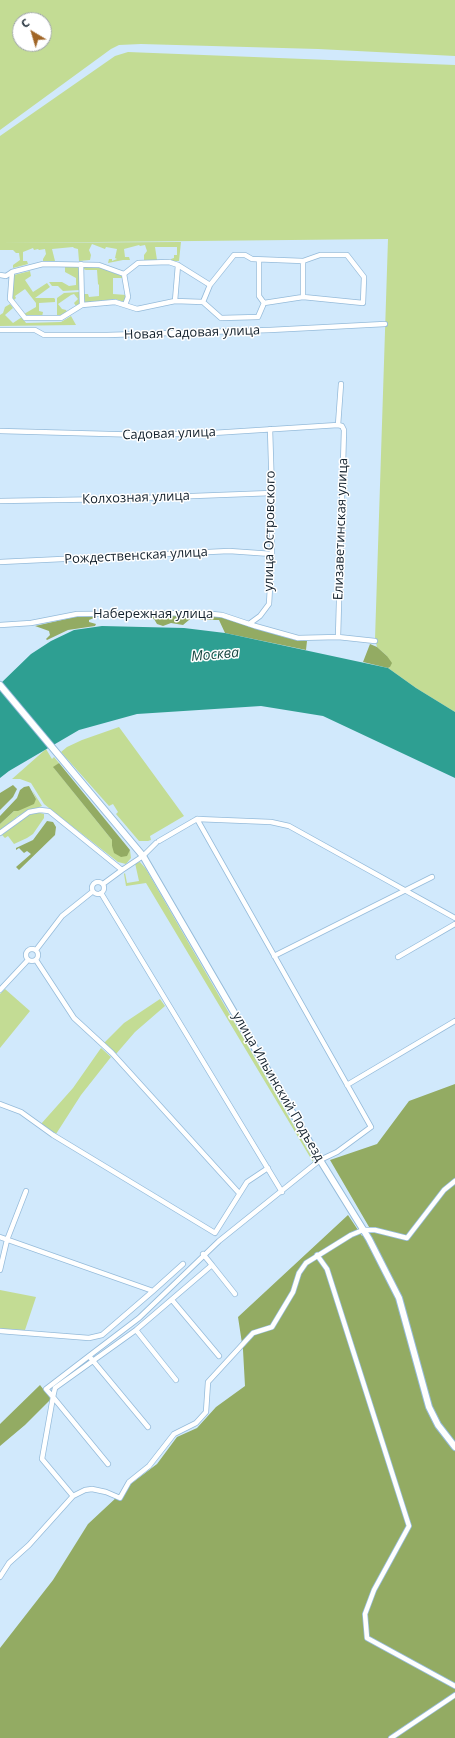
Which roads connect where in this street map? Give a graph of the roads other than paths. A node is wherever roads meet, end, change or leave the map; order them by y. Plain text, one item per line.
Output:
1 (259, 260) junction
2 (303, 261) junction
3 (81, 264) junction
4 (178, 265) junction
5 (12, 272) junction
6 (124, 274) junction
7 (0, 276) edge
8 (210, 285) junction
9 (304, 297) junction
10 (175, 301) junction
11 (203, 302) junction
12 (264, 303) junction
13 (82, 305) junction
14 (125, 305) junction
15 (385, 324) dead end
16 (0, 330) edge
17 (341, 384) dead end
18 (338, 425) junction
19 (270, 429) junction
20 (0, 432) edge
21 (272, 493) junction
22 (0, 501) edge
23 (272, 554) junction
24 (0, 562) edge
25 (249, 624) junction
26 (0, 625) edge
27 (338, 637) junction
28 (375, 641) dead end
29 (0, 685) edge
30 (197, 819) junction
31 (0, 834) edge
32 (143, 856) junction
33 (122, 870) junction
34 (432, 877) dead end
35 (103, 884) junction
36 (406, 891) junction
37 (92, 892) junction
38 (101, 893) junction
39 (455, 918) edge
40 (455, 924) edge
41 (36, 950) junction
42 (274, 956) junction
43 (398, 957) dead end
44 (28, 960) junction
45 (36, 960) junction
46 (0, 990) edge
47 (455, 1021) edge
48 (347, 1085) junction
49 (0, 1104) edge
50 (320, 1160) junction
51 (268, 1168) junction
52 (455, 1181) edge
53 (26, 1191) dead end
54 (282, 1192) junction
55 (239, 1193) junction
56 (363, 1230) junction
57 (0, 1237) edge
58 (7, 1240) junction
59 (204, 1254) junction
60 (317, 1255) junction
61 (183, 1264) dead end
62 (212, 1265) junction
63 (0, 1270) edge
64 (153, 1291) junction
65 (235, 1294) dead end
66 (172, 1300) junction
67 (136, 1330) junction
68 (0, 1331) edge
69 (90, 1356) junction
70 (219, 1356) dead end
71 (94, 1360) junction
72 (176, 1380) dead end
73 (53, 1397) junction
74 (148, 1427) dead end
75 (455, 1447) edge
76 (108, 1464) dead end
77 (72, 1496) junction
78 (0, 1577) edge
79 (455, 1686) edge
80 (455, 1695) edge
81 (391, 1738) edge

1 - 2 street
1 - 8 street
1 - 12 street
2 - 9 street
2 - 9 street
3 - 5 street
3 - 6 street
3 - 13 street
4 - 6 street
4 - 8 street
4 - 10 street
5 - 7 street
5 - 13 street
6 - 14 street
8 - 11 street
9 - 12 street
10 - 11 street
10 - 14 street
11 - 12 street
13 - 14 street
15 - 16 street, Новая Садовая улица
17 - 18 street
18 - 19 street, Садовая улица
18 - 27 street, Елизаветинская улица
19 - 20 street, Садовая улица
19 - 21 street, улица Островского
21 - 22 street, Колхозная улица
21 - 23 street, улица Островского
23 - 24 street, Рождественская улица
23 - 25 street, улица Островского
25 - 26 street, Набережная улица
25 - 27 street, Набережная улица
27 - 28 street, Набережная улица
29 - 32 main road, улица Ильинский Подъезд
30 - 32 street
30 - 36 street
30 - 42 street
31 - 33 street
32 - 33 street
32 - 50 main road, улица Ильинский Подъезд
33 - 35 street
34 - 36 street
35 - 37 street
35 - 38 street
36 - 39 street
36 - 42 street
37 - 38 street
37 - 41 street
38 - 51 street
40 - 43 street
41 - 44 street
41 - 45 street
42 - 48 street
44 - 45 street
44 - 46 street
45 - 55 street
47 - 48 street
48 - 50 street
49 - 55 street
50 - 54 street
50 - 56 main road, улица Ильинский Подъезд
51 - 54 street
51 - 55 street
52 - 56 street
53 - 58 street
54 - 59 street
56 - 60 street
56 - 75 main road, улица Ильинский Подъезд
57 - 58 street
58 - 63 street
58 - 64 street
59 - 62 street
59 - 69 street
60 - 77 street
60 - 79 street
61 - 64 street
62 - 65 street
62 - 66 street
64 - 68 street
66 - 67 street
66 - 70 street
67 - 71 street
67 - 72 street
69 - 71 street
69 - 73 street
71 - 73 street
71 - 74 street
73 - 76 street
73 - 77 street
77 - 78 street
80 - 81 street

